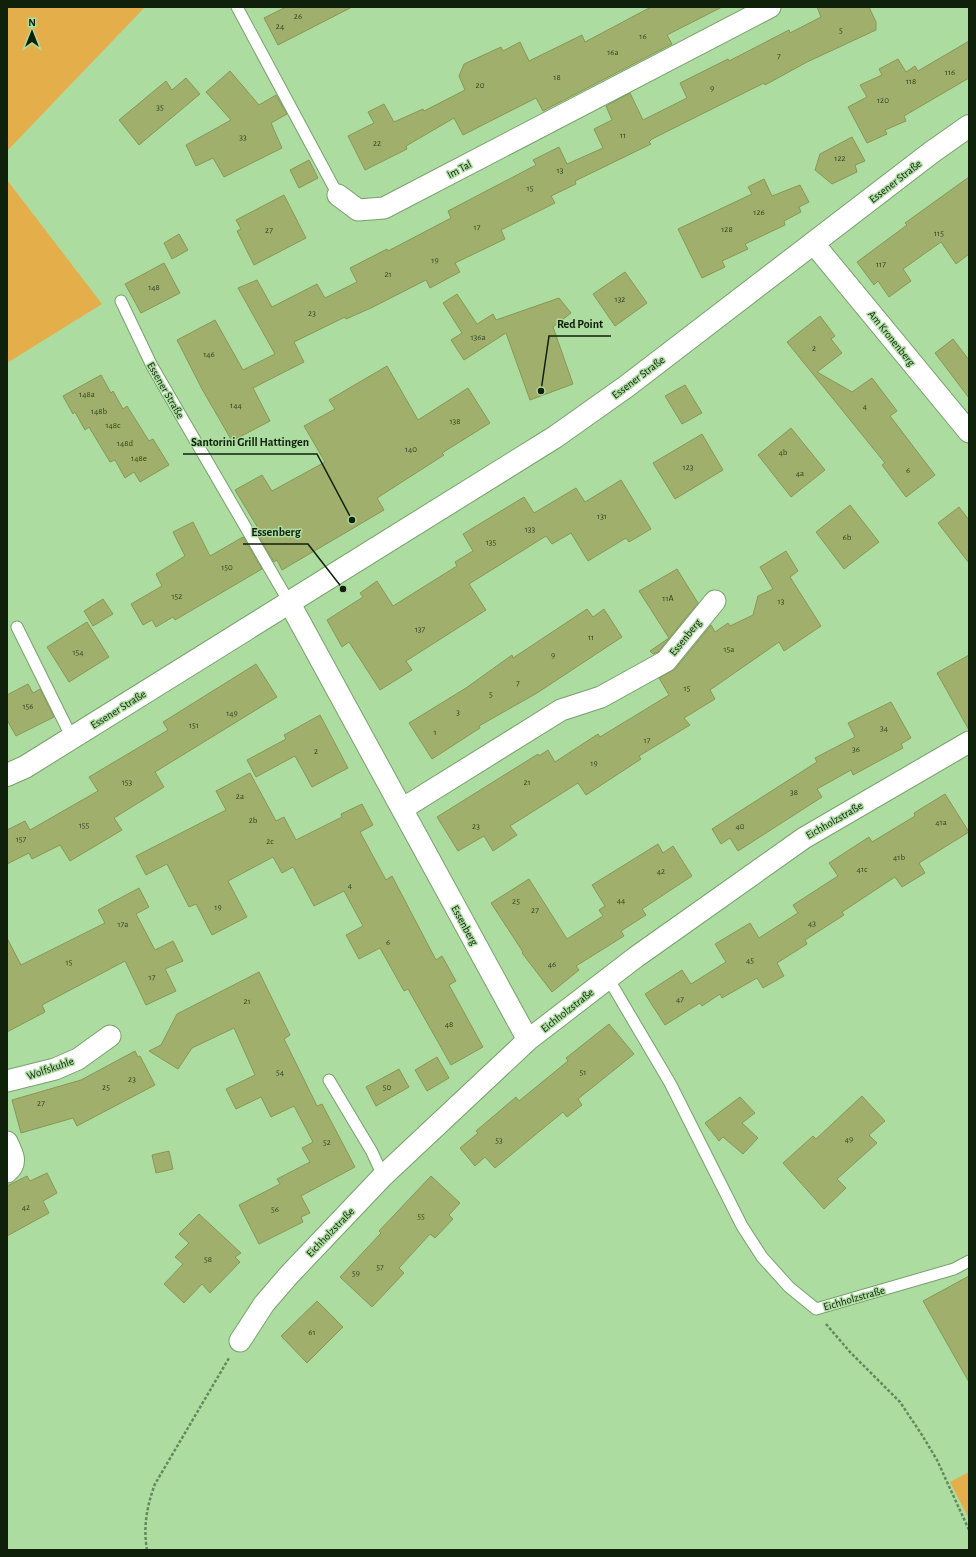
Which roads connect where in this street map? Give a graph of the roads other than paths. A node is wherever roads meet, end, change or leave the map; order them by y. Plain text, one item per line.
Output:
1 (237, 7) edge
2 (770, 7) edge
3 (969, 126) edge
4 (338, 195) joint
5 (814, 244) junction
6 (121, 300) dead end
7 (969, 432) edge
8 (715, 601) dead end
9 (288, 602) junction
10 (17, 627) dead end
11 (72, 738) junction
12 (969, 742) edge
13 (7, 775) edge
14 (402, 809) junction
15 (608, 978) junction
16 (110, 1036) dead end
17 (528, 1040) junction
18 (329, 1080) dead end
19 (7, 1081) edge
20 (7, 1142) edge
21 (7, 1172) edge
22 (383, 1176) junction
23 (969, 1261) edge
24 (240, 1341) road end

1 - 4 lane, Im Tal
2 - 4 street, Im Tal
3 - 5 street, Essener Straße
5 - 7 street, Am Kronenberg
5 - 9 street, Essener Straße
6 - 9 lane, Essener Straße
8 - 14 street, Essenberg
9 - 11 street, Essener Straße
9 - 14 street, Essenberg
10 - 11 lane
11 - 13 street, Essener Straße
12 - 15 street, Eichholzstraße
14 - 17 street, Essenberg
15 - 17 street, Eichholzstraße
15 - 23 lane, Eichholzstraße
16 - 19 street, Wolfskuhle
17 - 22 street, Eichholzstraße
18 - 22 lane
20 - 21 street
22 - 24 street, Eichholzstraße

